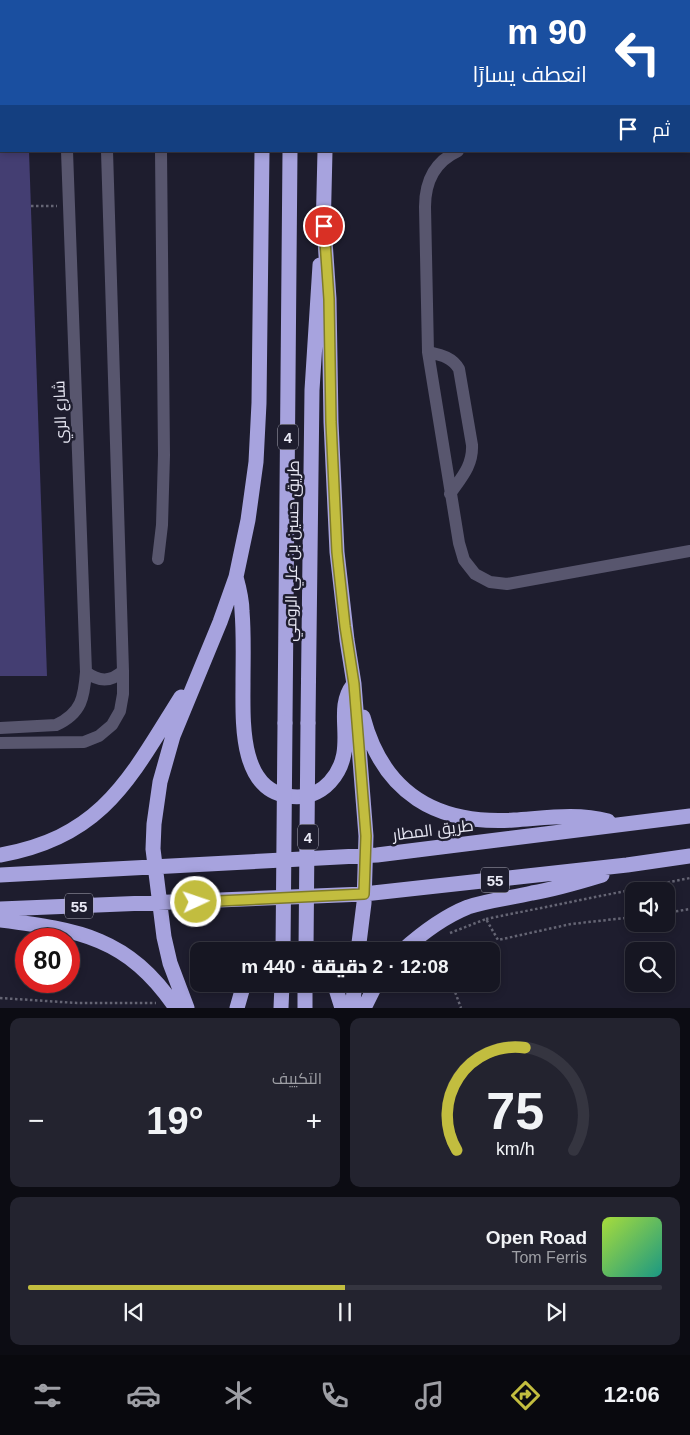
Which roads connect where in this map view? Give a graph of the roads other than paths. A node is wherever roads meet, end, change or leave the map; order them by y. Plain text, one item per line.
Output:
1 (67, 152) edge
2 (107, 152) edge
3 (161, 152) edge
4 (262, 152) edge
5 (290, 152) edge
6 (325, 152) edge
7 (456, 152) edge
8 (324, 226) junction
9 (428, 352) junction
10 (450, 494) junction
11 (690, 551) edge
12 (158, 559) dead end
13 (236, 577) junction
14 (202, 664) junction
15 (123, 671) junction
16 (86, 672) junction
17 (354, 684) junction
18 (0, 728) edge
19 (0, 744) edge
20 (690, 816) edge
21 (618, 824) junction
22 (0, 855) edge
23 (366, 855) junction
24 (690, 856) edge
25 (627, 865) junction
26 (155, 867) junction
27 (0, 875) edge
28 (364, 894) junction
29 (159, 903) junction
30 (0, 909) edge
31 (0, 920) edge
32 (283, 942) edge
33 (306, 942) edge
34 (359, 942) edge
35 (412, 942) edge
36 (242, 992) edge
37 (282, 992) edge
38 (305, 992) edge
39 (337, 992) edge
40 (354, 992) edge
41 (372, 992) edge
42 (179, 1006) edge
43 (237, 1008) edge
44 (282, 1008) edge
45 (305, 1008) edge
46 (342, 1008) edge
47 (352, 1008) edge
48 (364, 1008) edge

1 - 16 lane, شارع الري
2 - 15 lane
3 - 12 lane
4 - 13 highway
5 - 32 highway, طريق حسين بن علي الرومي / 4, bridge
6 - 8 highway, طريق حسين بن علي الرومي / 4
7 - 9 lane
8 - 17 highway
8 - 33 highway, طريق حسين بن علي الرومي / 4, bridge
9 - 10 lane
9 - 10 lane
10 - 11 lane
13 - 14 highway
13 - 17 highway
14 - 22 highway
14 - 26 highway
15 - 16 lane
15 - 19 lane
16 - 18 lane, شارع الري
17 - 21 highway
17 - 23 highway
20 - 21 highway, طريق المطار / 55
21 - 23 highway, طريق المطار / 55
23 - 26 highway, طريق المطار / 55
23 - 28 highway
24 - 25 highway, 55
25 - 28 highway, 55
25 - 35 highway
26 - 27 highway, طريق المطار / 55
26 - 29 highway
28 - 29 highway, 55
28 - 34 highway
29 - 30 highway, 55
29 - 42 highway
31 - 42 highway
36 - 43 highway
37 - 44 highway
38 - 45 highway
39 - 46 highway
40 - 47 highway
41 - 48 highway

